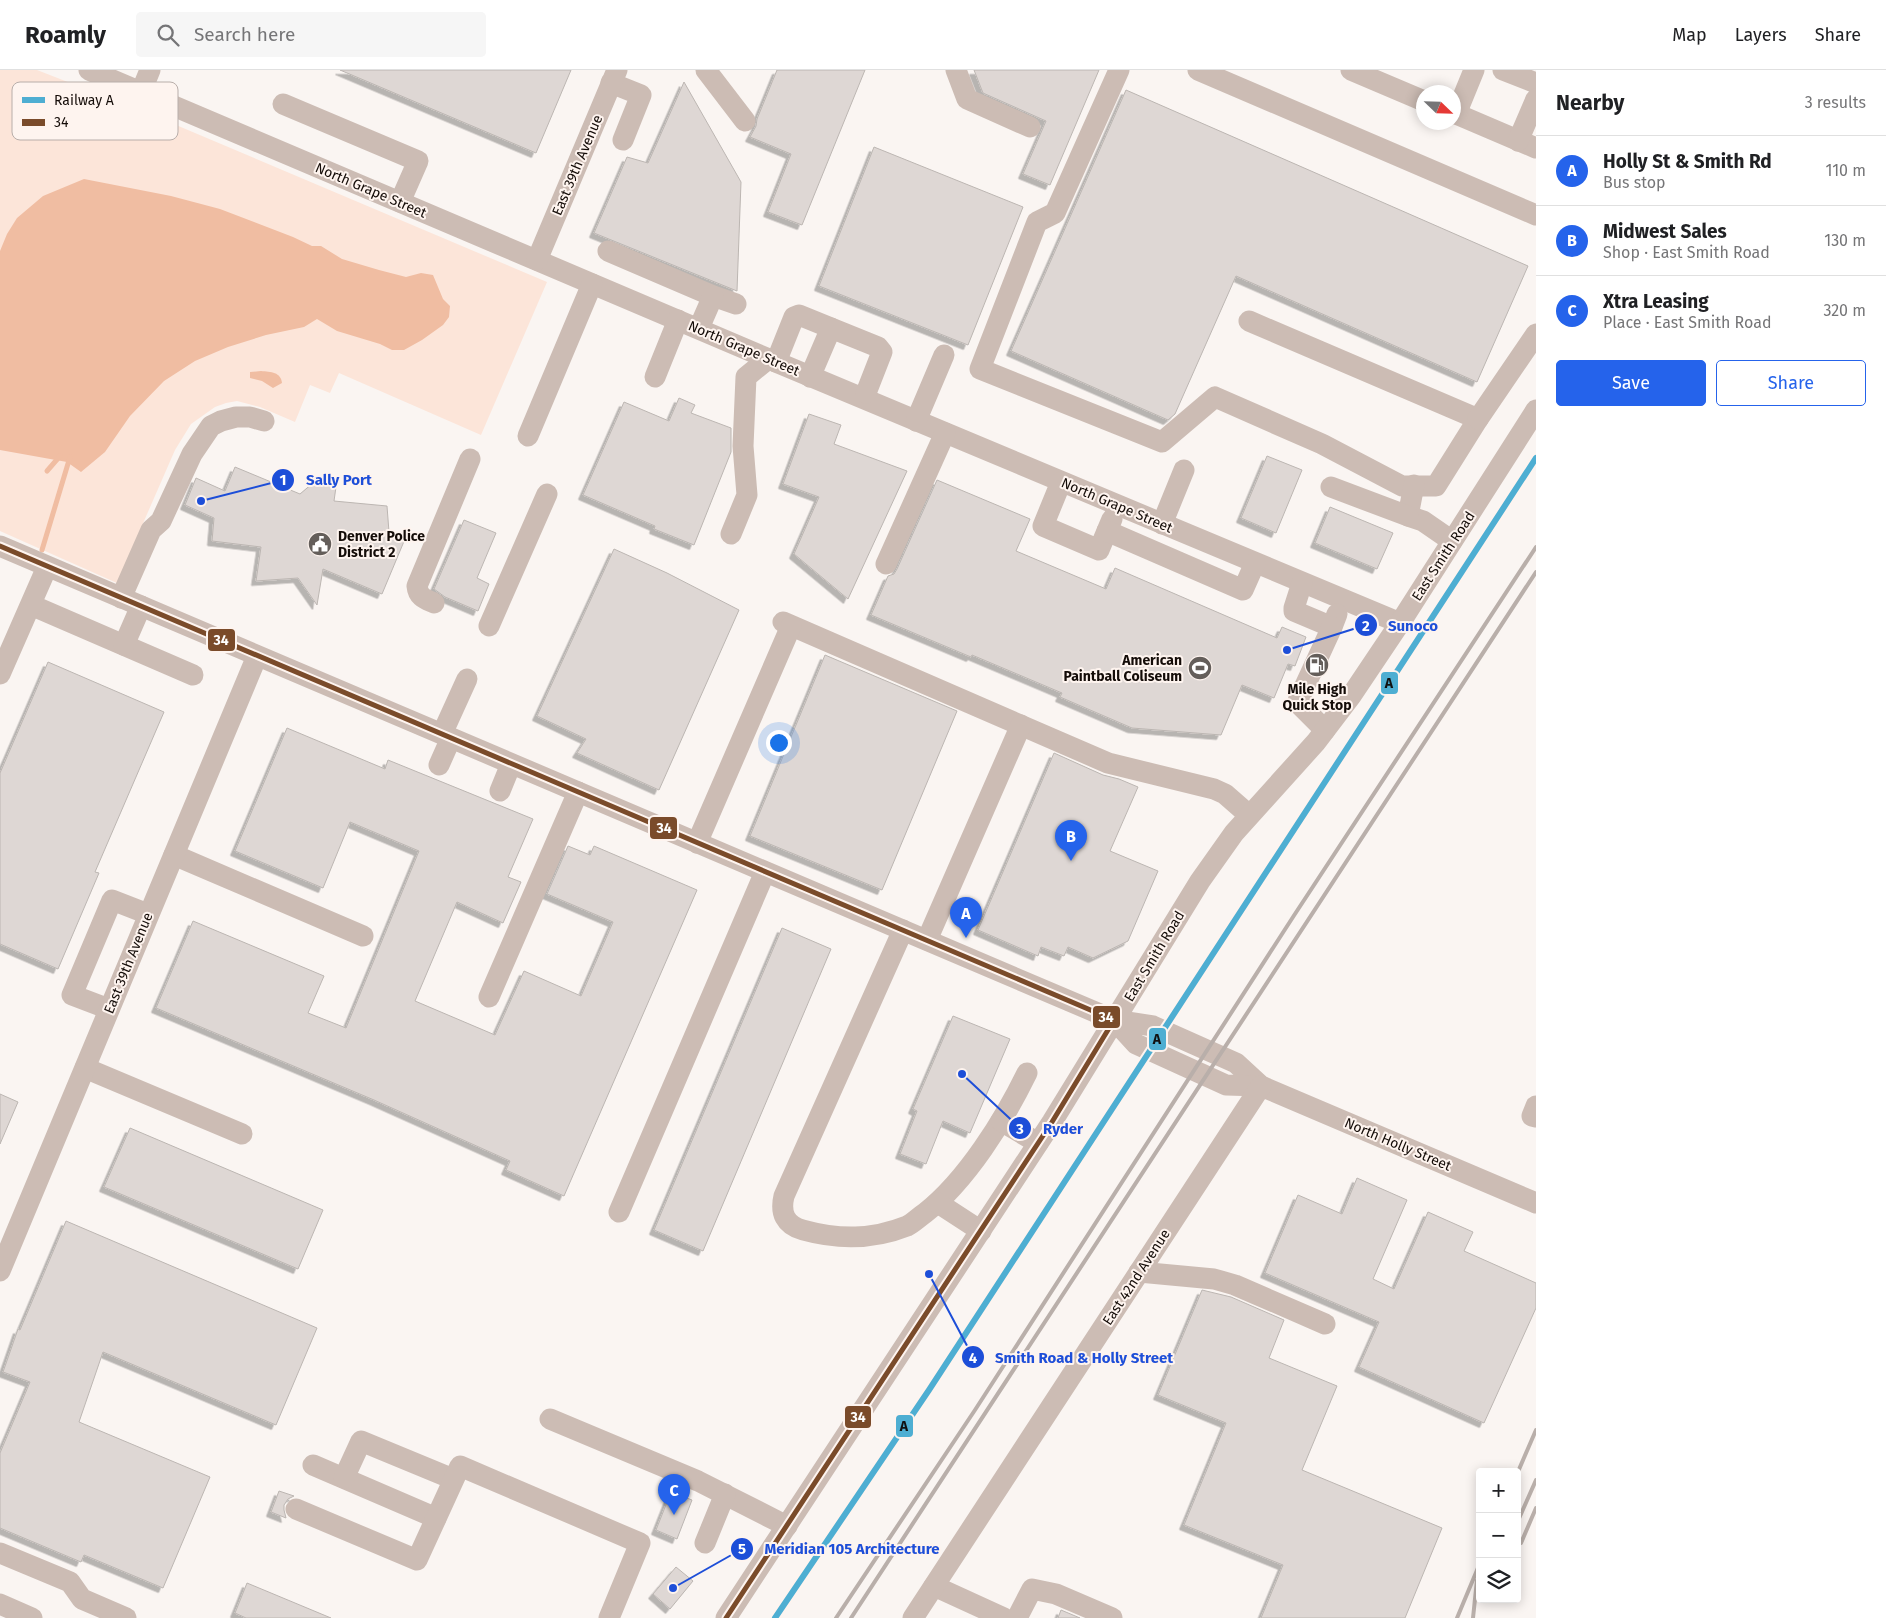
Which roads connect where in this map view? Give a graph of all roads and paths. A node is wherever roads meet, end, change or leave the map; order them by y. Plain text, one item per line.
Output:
1 (89, 70) edge
2 (150, 70) edge
3 (706, 70) edge
4 (956, 70) edge
5 (1119, 70) edge
6 (1198, 70) edge
7 (1474, 70) edge
8 (1503, 70) edge
9 (1354, 71) edge
10 (614, 76) edge
11 (117, 82) edge
12 (145, 82) edge
13 (1536, 83) edge
14 (1416, 98) edge
15 (1536, 99) edge
16 (1461, 100) edge
17 (283, 104) dead end
18 (178, 108) edge
19 (1461, 116) edge
20 (745, 121) dead end
21 (1030, 127) dead end
22 (623, 140) dead end
23 (1527, 144) edge
24 (400, 202) junction
25 (1536, 215) edge
26 (608, 251) dead end
27 (537, 260) junction
28 (592, 284) junction
29 (713, 296) junction
30 (736, 304) dead end
31 (678, 320) junction
32 (1249, 321) dead end
33 (699, 328) junction
34 (831, 328) junction
35 (1536, 334) edge
36 (944, 355) dead end
37 (772, 361) junction
38 (655, 377) dead end
39 (810, 377) junction
40 (866, 393) dead end
41 (1536, 410) edge
42 (1478, 419) junction
43 (264, 421) dead end
44 (916, 421) junction
45 (945, 433) junction
46 (528, 436) dead end
47 (470, 460) dead end
48 (1184, 470) dead end
49 (1061, 482) junction
50 (1414, 485) junction
51 (1331, 486) dead end
52 (547, 494) dead end
53 (1118, 505) junction
54 (1141, 515) junction
55 (1408, 516) junction
56 (1171, 527) junction
57 (1107, 531) junction
58 (731, 534) dead end
59 (1131, 541) junction
60 (1452, 542) junction
61 (1212, 545) junction
62 (0, 546) edge
63 (1168, 558) junction
64 (1255, 563) junction
65 (886, 564) dead end
66 (47, 566) junction
67 (1201, 572) junction
68 (1302, 583) junction
69 (1343, 600) junction
70 (132, 603) junction
71 (434, 603) dead end
72 (31, 605) junction
73 (1400, 623) junction
74 (489, 626) dead end
75 (1332, 627) junction
76 (124, 645) junction
77 (257, 656) junction
78 (0, 674) edge
79 (193, 675) dead end
80 (466, 679) dead end
81 (1021, 725) junction
82 (1325, 730) junction
83 (447, 736) junction
84 (511, 764) junction
85 (439, 765) dead end
86 (500, 791) dead end
87 (578, 792) junction
88 (1249, 815) junction
89 (697, 843) junction
90 (174, 855) junction
91 (765, 872) junction
92 (148, 914) junction
93 (903, 930) junction
94 (363, 936) dead end
95 (927, 940) junction
96 (489, 996) dead end
97 (110, 1009) junction
98 (1114, 1020) junction
99 (85, 1068) junction
100 (1027, 1072) dead end
101 (1261, 1086) junction
102 (1536, 1106) edge
103 (1536, 1118) edge
104 (1001, 1121) junction
105 (242, 1134) dead end
106 (1038, 1143) junction
107 (1536, 1202) edge
108 (938, 1203) junction
109 (619, 1212) dead end
110 (981, 1231) junction
111 (0, 1271) edge
112 (1139, 1272) junction
113 (1325, 1324) dead end
114 (550, 1418) dead end
115 (313, 1465) dead end
116 (344, 1478) junction
117 (454, 1480) junction
118 (725, 1494) junction
119 (296, 1509) dead end
120 (436, 1518) junction
121 (787, 1526) junction
122 (705, 1544) dead end
123 (0, 1553) edge
124 (934, 1586) junction
125 (0, 1604) edge
126 (102, 1613) edge
127 (32, 1618) edge
128 (126, 1618) edge
129 (609, 1618) edge
130 (726, 1618) edge
131 (913, 1618) edge
132 (1004, 1618) edge
133 (1017, 1618) edge
134 (1112, 1618) edge

1 - 11 street, North Grape Street
2 - 12 street
3 - 20 street
4 - 21 street
5 - 50 street
6 - 25 street
7 - 16 street
8 - 13 street
9 - 14 street
10 - 22 street
10 - 27 street, East 39th Avenue
15 - 23 street
17 - 24 street
18 - 24 street, North Grape Street
19 - 23 street
24 - 27 street, North Grape Street
26 - 29 street
27 - 28 street, North Grape Street
28 - 31 street, North Grape Street
28 - 46 street
29 - 30 street
29 - 33 street
31 - 33 street, North Grape Street
31 - 38 street
32 - 42 street
33 - 37 street, North Grape Street
34 - 37 street
34 - 39 street
34 - 40 street
35 - 42 street
36 - 44 street
37 - 39 street, North Grape Street
37 - 58 street
39 - 44 street, North Grape Street
41 - 60 street, East Smith Road
42 - 50 street
43 - 70 street
44 - 45 street, North Grape Street
45 - 49 street, North Grape Street
45 - 65 street
47 - 71 street
48 - 56 street
49 - 53 street, North Grape Street
49 - 57 street
50 - 55 street
51 - 55 street
52 - 74 street
53 - 54 street, North Grape Street
53 - 57 street
54 - 56 street, North Grape Street
54 - 59 street
55 - 60 street
56 - 61 street, North Grape Street
56 - 63 street
57 - 59 street
59 - 63 street
60 - 73 street, East Smith Road
61 - 64 street, North Grape Street
61 - 67 street
62 - 66 street, North Holly Street
63 - 67 street
64 - 67 street
64 - 68 street, North Grape Street
66 - 70 street, North Holly Street
66 - 72 street
68 - 69 street, North Grape Street
68 - 75 street
69 - 73 street, North Grape Street
69 - 75 street
70 - 76 street
70 - 77 street, North Holly Street
72 - 76 street
72 - 78 street
73 - 82 street, East Smith Road
75 - 82 street
76 - 79 street
77 - 83 street, North Holly Street
77 - 90 street, East 39th Avenue
80 - 83 street
81 - 88 street
81 - 89 street
81 - 95 street
82 - 88 street, East Smith Road
83 - 84 street, North Holly Street
83 - 85 street
84 - 86 street
84 - 87 street, North Holly Street
87 - 89 street, North Holly Street
87 - 96 street
88 - 98 street, East Smith Road
89 - 91 street, North Holly Street
90 - 92 street, East 39th Avenue
90 - 94 street
91 - 93 street, North Holly Street
91 - 109 street
92 - 97 street, East 39th Avenue
92 - 97 street
93 - 95 street, North Holly Street
93 - 108 street
95 - 98 street, North Holly Street
97 - 99 street, East 39th Avenue
98 - 101 street, North Holly Street
98 - 106 street, East Smith Road
99 - 105 street
99 - 111 street, East 39th Avenue
100 - 104 street
101 - 107 street, North Holly Street
101 - 112 street, East 42nd Avenue
102 - 103 street
104 - 106 street
104 - 108 street
106 - 110 street, East Smith Road
108 - 110 street
110 - 121 street, East Smith Road
112 - 113 street
112 - 124 street, East 42nd Avenue
114 - 118 street
115 - 116 street
116 - 117 street
116 - 120 street
117 - 120 street
117 - 129 street
118 - 121 street
118 - 122 street
119 - 120 street
121 - 130 street, East Smith Road
123 - 126 street
124 - 131 street, East 42nd Avenue
124 - 132 street
125 - 127 street
126 - 128 street
133 - 134 street

